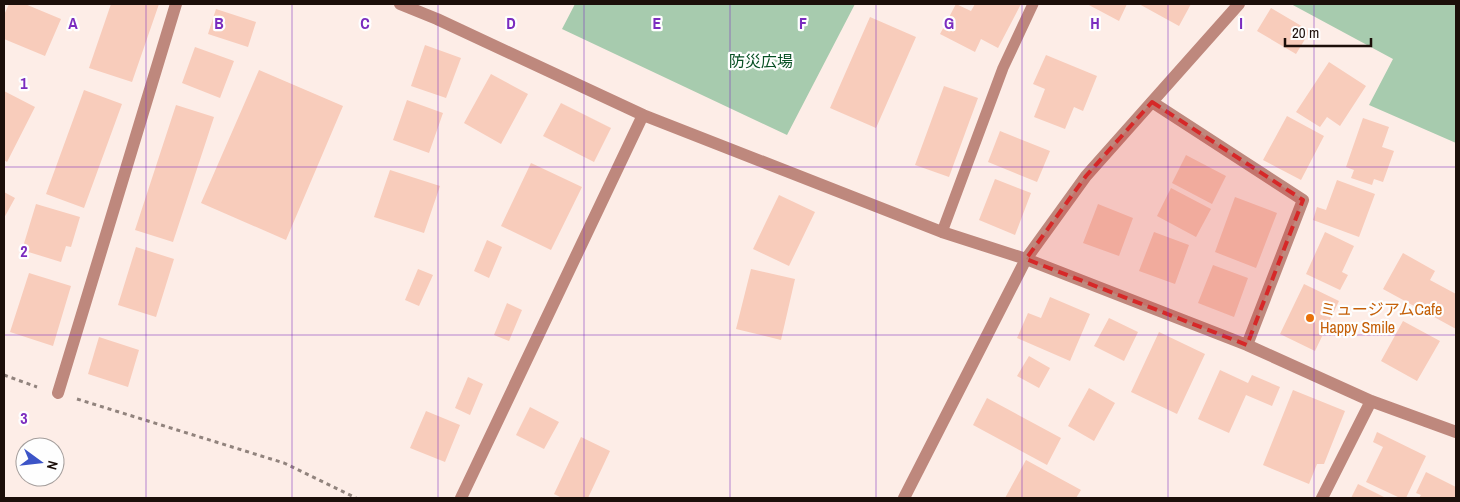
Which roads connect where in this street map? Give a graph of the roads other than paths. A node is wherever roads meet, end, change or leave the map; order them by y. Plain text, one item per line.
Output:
1 (176, 4) edge
2 (400, 4) edge
3 (1033, 4) edge
4 (1239, 4) edge
5 (1152, 102) junction
6 (643, 115) junction
7 (942, 232) junction
8 (1026, 259) junction
9 (1247, 345) junction
10 (58, 393) road end
11 (1371, 400) junction
12 (1456, 432) edge
13 (461, 498) edge
14 (904, 498) edge
15 (1322, 498) edge

1 - 10 street
2 - 6 street
3 - 7 lane
4 - 5 street
5 - 8 street
5 - 9 street
6 - 7 street
6 - 13 street
7 - 8 street
8 - 9 street
8 - 14 street
9 - 11 street
11 - 12 street
11 - 15 street

